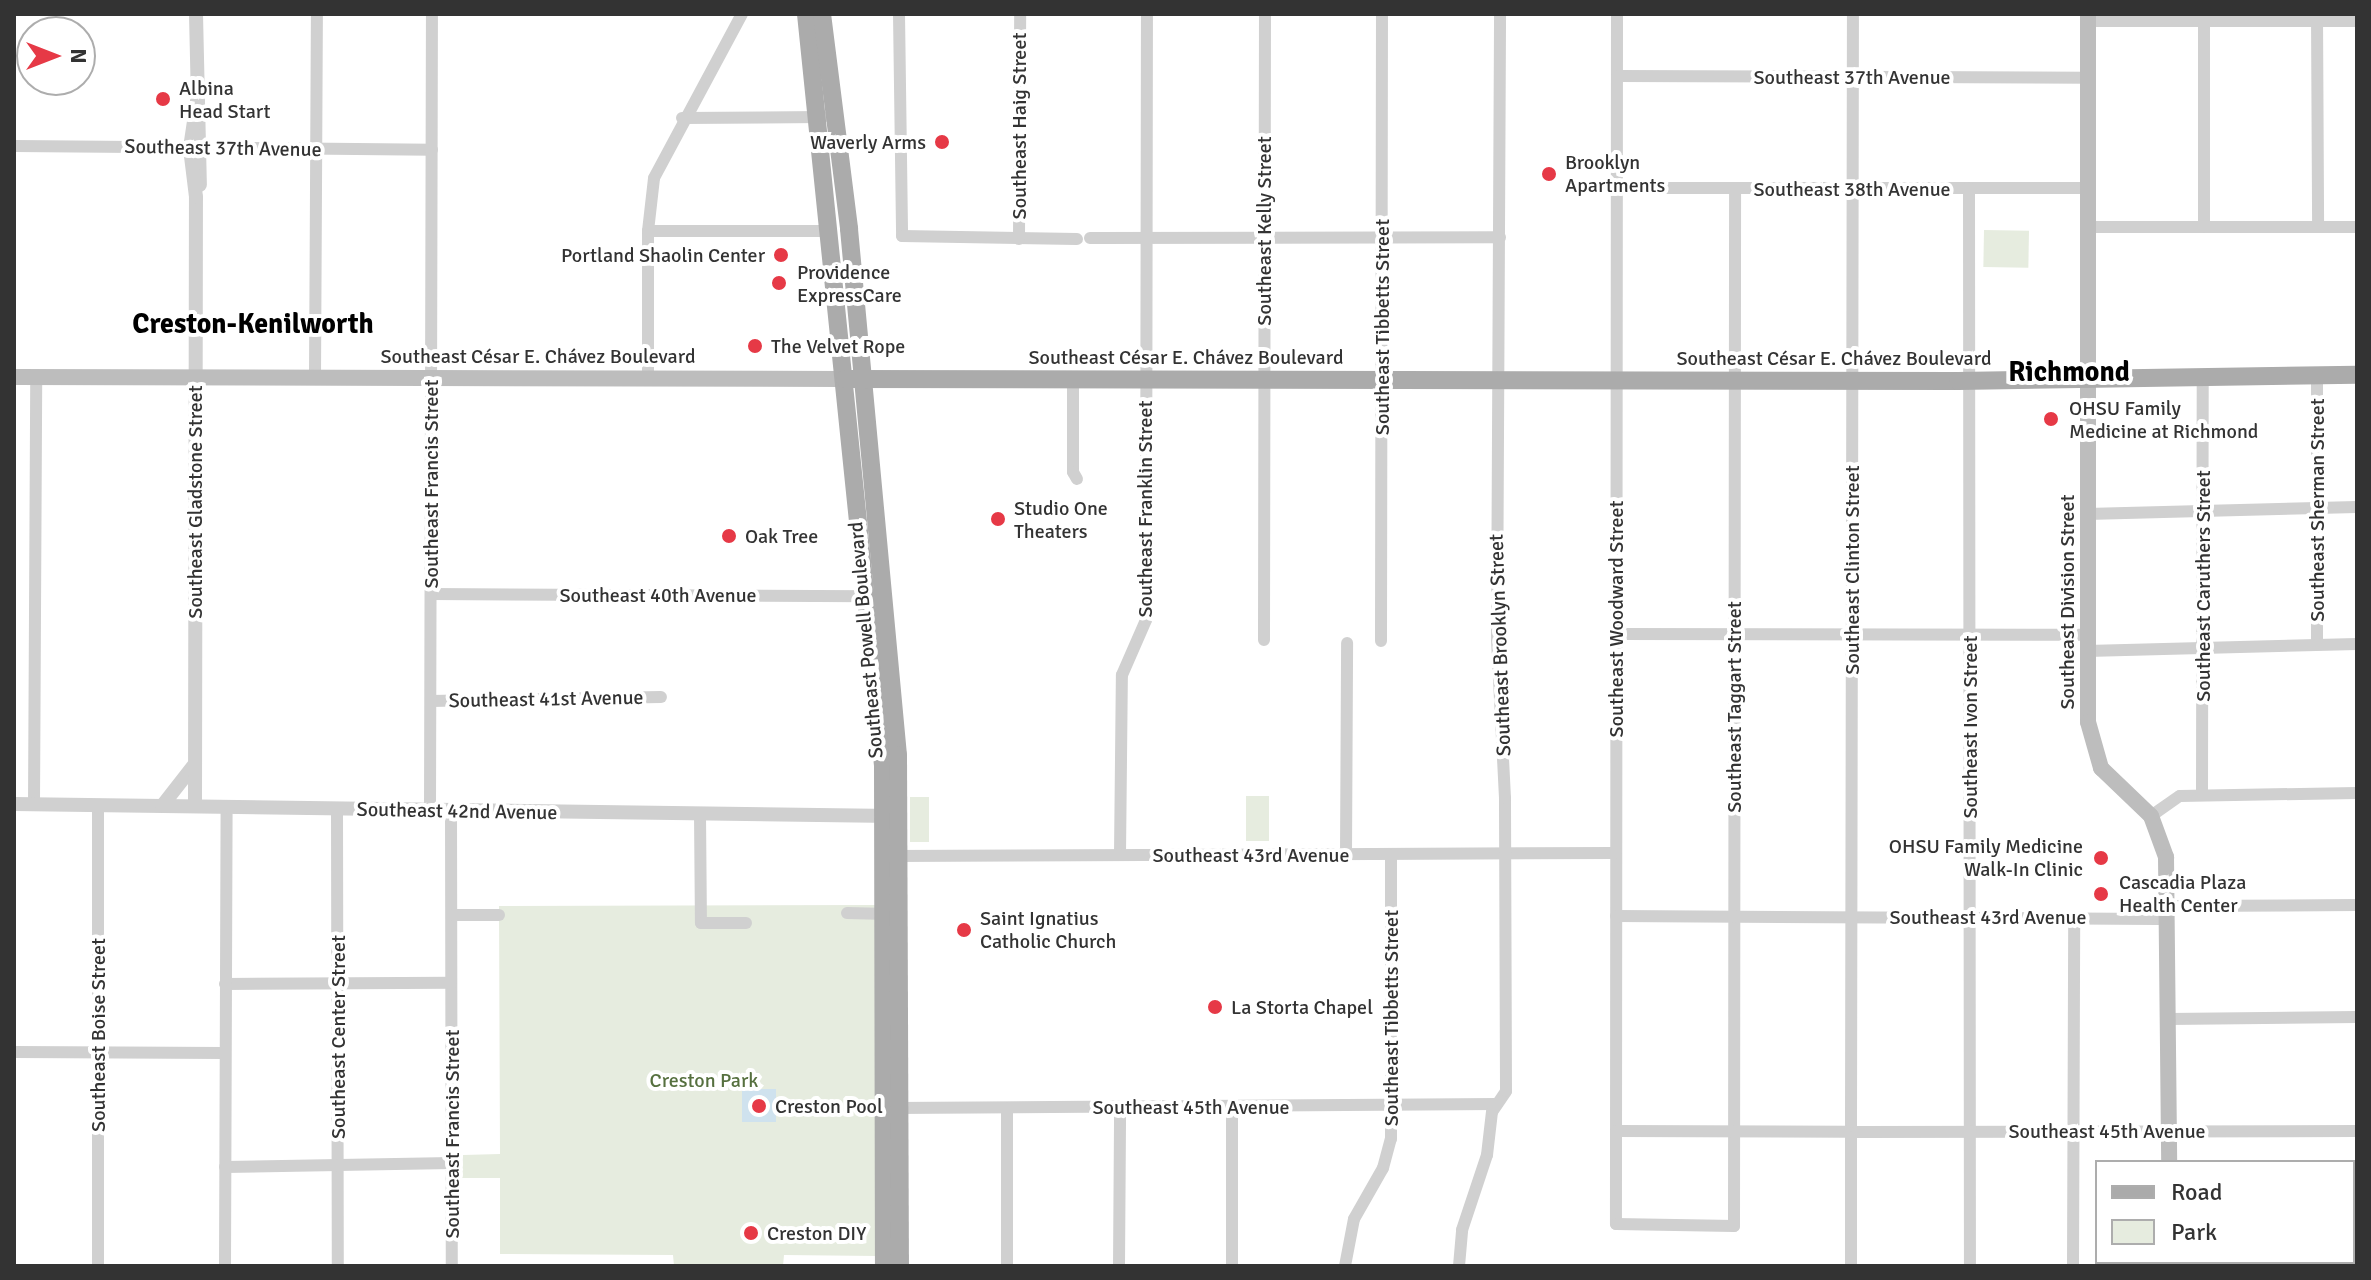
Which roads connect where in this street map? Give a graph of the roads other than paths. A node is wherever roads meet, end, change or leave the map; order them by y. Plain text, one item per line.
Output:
1 (196, 14) edge
2 (317, 14) edge
3 (432, 14) edge
4 (742, 14) edge
5 (806, 14) edge
6 (822, 14) edge
7 (899, 14) edge
8 (1020, 14) edge
9 (1147, 14) edge
10 (1265, 14) edge
11 (1382, 14) edge
12 (1500, 14) edge
13 (1617, 14) edge
14 (1853, 14) edge
15 (2317, 17) edge
16 (2088, 18) edge
17 (2204, 18) edge
18 (2357, 21) edge
19 (1617, 76) junction
20 (1853, 77) junction
21 (2087, 78) junction
22 (682, 118) junction
23 (825, 118) junction
24 (14, 146) edge
25 (197, 148) junction
26 (316, 149) junction
27 (432, 150) junction
28 (1617, 188) junction
29 (1969, 188) junction
30 (2087, 188) junction
31 (1735, 189) junction
32 (1853, 189) junction
33 (2087, 227) junction
34 (2204, 227) junction
35 (2318, 227) junction
36 (2357, 227) edge
37 (648, 231) junction
38 (830, 231) junction
39 (1383, 237) junction
40 (1500, 237) junction
41 (1147, 238) junction
42 (1264, 238) junction
43 (1019, 239) junction
44 (2357, 375) edge
45 (2317, 376) junction
46 (14, 377) edge
47 (36, 377) junction
48 (195, 377) junction
49 (315, 378) junction
50 (431, 378) junction
51 (648, 378) junction
52 (2203, 378) junction
53 (1073, 379) junction
54 (1146, 379) junction
55 (1263, 379) junction
56 (1499, 379) junction
57 (2087, 379) junction
58 (854, 380) junction
59 (1382, 380) junction
60 (1617, 380) junction
61 (1734, 380) junction
62 (1853, 380) junction
63 (1970, 381) junction
64 (1077, 479) dead end
65 (2357, 507) edge
66 (2318, 508) junction
67 (2203, 511) junction
68 (2087, 514) junction
69 (431, 594) junction
70 (877, 596) junction
71 (1617, 634) junction
72 (1734, 634) junction
73 (1852, 634) junction
74 (1970, 634) junction
75 (1264, 640) dead end
76 (1381, 641) dead end
77 (1347, 643) dead end
78 (2087, 643) junction
79 (2317, 644) junction
80 (2357, 644) edge
81 (2203, 649) junction
82 (661, 697) dead end
83 (431, 701) junction
84 (194, 765) junction
85 (2357, 793) edge
86 (2202, 794) junction
87 (14, 804) edge
88 (34, 804) junction
89 (98, 805) junction
90 (162, 806) junction
91 (195, 806) junction
92 (227, 807) junction
93 (337, 809) junction
94 (430, 810) junction
95 (451, 810) junction
96 (700, 814) junction
97 (893, 816) junction
98 (2151, 816) junction
99 (1616, 853) junction
100 (1346, 854) junction
101 (1506, 854) junction
102 (1120, 855) junction
103 (1391, 855) junction
104 (893, 856) junction
105 (2357, 905) edge
106 (847, 913) dead end
107 (2167, 913) junction
108 (893, 914) junction
109 (452, 915) junction
110 (499, 915) dead end
111 (1616, 916) junction
112 (1734, 917) junction
113 (1852, 917) junction
114 (1970, 917) junction
115 (2074, 918) junction
116 (746, 923) dead end
117 (339, 983) junction
118 (451, 983) junction
119 (225, 984) junction
120 (2357, 1017) edge
121 (2168, 1019) junction
122 (14, 1052) edge
123 (99, 1053) junction
124 (225, 1053) junction
125 (1497, 1104) junction
126 (1232, 1106) junction
127 (1393, 1106) junction
128 (1120, 1107) junction
129 (892, 1108) junction
130 (1007, 1108) junction
131 (1970, 1130) junction
132 (1616, 1131) junction
133 (1734, 1131) junction
134 (2357, 1131) edge
135 (1851, 1132) junction
136 (2073, 1132) junction
137 (2169, 1132) junction
138 (2169, 1160) edge
139 (452, 1163) junction
140 (338, 1164) junction
141 (225, 1167) junction
142 (1734, 1226) joint
143 (98, 1266) edge
144 (225, 1266) edge
145 (338, 1266) edge
146 (452, 1266) edge
147 (884, 1266) edge
148 (900, 1266) edge
149 (1007, 1266) edge
150 (1119, 1266) edge
151 (1232, 1266) edge
152 (1345, 1266) edge
153 (1459, 1266) edge
154 (1851, 1266) edge
155 (1970, 1266) edge
156 (2073, 1266) edge

1 - 25 street, Southeast Gladstone Street
2 - 26 street
3 - 27 street, Southeast Francis Street
4 - 22 street
5 - 23 main road, Southeast Powell Boulevard
6 - 23 main road, Southeast Powell Boulevard
7 - 43 street
8 - 43 street, Southeast Haig Street
9 - 41 street, Southeast Franklin Street
10 - 42 street, Southeast Kelly Street
11 - 39 street, Southeast Tibbetts Street
12 - 40 street, Southeast Brooklyn Street
13 - 19 street, Southeast Woodward Street
14 - 20 street, Southeast Clinton Street
15 - 17 street
15 - 18 street
15 - 35 street
16 - 17 street
16 - 21 main road, Southeast Division Street
17 - 34 street
19 - 20 street, Southeast 37th Avenue
19 - 28 street, Southeast Woodward Street
20 - 21 street, Southeast 37th Avenue
20 - 32 street, Southeast Clinton Street
21 - 30 main road, Southeast Division Street
22 - 23 street
22 - 37 street
23 - 38 main road, Southeast Powell Boulevard
23 - 58 main road, Southeast Powell Boulevard
24 - 25 street, Southeast 37th Avenue
25 - 26 street, Southeast 37th Avenue
25 - 48 street, Southeast Gladstone Street
26 - 27 street, Southeast 37th Avenue
26 - 49 street
27 - 50 street, Southeast Francis Street
28 - 31 street, Southeast 38th Avenue
28 - 60 street, Southeast Woodward Street
29 - 30 street, Southeast 38th Avenue
29 - 32 street, Southeast 38th Avenue
29 - 63 street, Southeast Ivon Street
30 - 33 main road, Southeast Division Street
31 - 32 street, Southeast 38th Avenue
31 - 61 street, Southeast Taggart Street
32 - 62 street, Southeast Clinton Street
33 - 34 street
33 - 57 main road, Southeast Division Street
34 - 35 street
35 - 36 street
37 - 38 street
37 - 51 street
38 - 58 main road, Southeast Powell Boulevard
39 - 40 street
39 - 42 street
39 - 59 street, Southeast Tibbetts Street
40 - 56 street, Southeast Brooklyn Street
41 - 42 street
41 - 43 street
41 - 54 street, Southeast Franklin Street
42 - 55 street, Southeast Kelly Street
44 - 45 main road, Southeast César E. Chávez Boulevard
45 - 52 main road, Southeast César E. Chávez Boulevard
45 - 66 street, Southeast Sherman Street
46 - 47 main road, Southeast César E. Chávez Boulevard
47 - 48 main road, Southeast César E. Chávez Boulevard
47 - 88 street
48 - 49 main road, Southeast César E. Chávez Boulevard
48 - 84 street, Southeast Gladstone Street
49 - 50 main road, Southeast César E. Chávez Boulevard
50 - 51 main road, Southeast César E. Chávez Boulevard
50 - 69 street, Southeast Francis Street
51 - 58 main road, Southeast César E. Chávez Boulevard
52 - 57 main road, Southeast César E. Chávez Boulevard
52 - 67 street, Southeast Caruthers Street
53 - 54 main road, Southeast César E. Chávez Boulevard
53 - 58 main road, Southeast César E. Chávez Boulevard
53 - 64 street
54 - 55 main road, Southeast César E. Chávez Boulevard
54 - 102 street, Southeast Franklin Street
55 - 59 main road, Southeast César E. Chávez Boulevard
55 - 75 street, Southeast Kelly Street
56 - 59 main road, Southeast César E. Chávez Boulevard
56 - 60 main road, Southeast César E. Chávez Boulevard
56 - 101 street, Southeast Brooklyn Street
57 - 63 main road, Southeast César E. Chávez Boulevard
57 - 68 main road, Southeast Division Street
58 - 70 main road, Southeast Powell Boulevard
59 - 76 street, Southeast Tibbetts Street
60 - 61 main road, Southeast César E. Chávez Boulevard
60 - 71 street, Southeast Woodward Street
61 - 62 main road, Southeast César E. Chávez Boulevard
61 - 72 street, Southeast Taggart Street
62 - 63 main road, Southeast César E. Chávez Boulevard
62 - 73 street, Southeast Clinton Street
63 - 74 street, Southeast Ivon Street
65 - 66 street
66 - 67 street
66 - 79 street, Southeast Sherman Street
67 - 68 street
67 - 81 street, Southeast Caruthers Street
68 - 78 main road, Southeast Division Street
69 - 70 street, Southeast 40th Avenue
69 - 83 street, Southeast Francis Street
70 - 97 main road, Southeast Powell Boulevard
71 - 72 street
71 - 99 street, Southeast Woodward Street
72 - 73 street
72 - 112 street, Southeast Taggart Street
73 - 74 street
73 - 113 street, Southeast Clinton Street
74 - 78 street
74 - 114 street, Southeast Ivon Street
77 - 100 street
78 - 81 street
78 - 98 main road, Southeast Division Street
79 - 80 street
79 - 81 street
81 - 86 street, Southeast Caruthers Street
82 - 83 street, Southeast 41st Avenue
83 - 94 street, Southeast Francis Street
84 - 90 street
84 - 91 street, Southeast Gladstone Street
85 - 86 street
86 - 98 street
87 - 88 street, Southeast 42nd Avenue
88 - 89 street, Southeast 42nd Avenue
89 - 90 street, Southeast 42nd Avenue
89 - 123 street, Southeast Boise Street
90 - 91 street, Southeast 42nd Avenue
91 - 92 street, Southeast 42nd Avenue
92 - 93 street, Southeast 42nd Avenue
92 - 119 street
93 - 94 street, Southeast 42nd Avenue
93 - 117 street, Southeast Center Street
94 - 95 street, Southeast 42nd Avenue
95 - 96 street, Southeast 42nd Avenue
95 - 109 street, Southeast Francis Street
96 - 97 street, Southeast 42nd Avenue
96 - 116 street
97 - 104 main road, Southeast Powell Boulevard
98 - 107 main road, Southeast Division Street
99 - 101 street, Southeast 43rd Avenue
99 - 111 street, Southeast Woodward Street
100 - 102 street, Southeast 43rd Avenue
100 - 103 street, Southeast 43rd Avenue
101 - 103 street, Southeast 43rd Avenue
101 - 125 street, Southeast Brooklyn Street
102 - 104 street, Southeast 43rd Avenue
103 - 127 street, Southeast Tibbetts Street
104 - 108 main road, Southeast Powell Boulevard
105 - 107 street, Southeast 43rd Avenue
106 - 108 street
107 - 115 street, Southeast 43rd Avenue
107 - 121 main road, Southeast Division Street
108 - 129 main road, Southeast Powell Boulevard
109 - 110 street
109 - 118 street, Southeast Francis Street
111 - 112 street, Southeast 43rd Avenue
111 - 132 street, Southeast Woodward Street
112 - 113 street, Southeast 43rd Avenue
112 - 133 street, Southeast Taggart Street
113 - 114 street, Southeast 43rd Avenue
113 - 135 street, Southeast Clinton Street
114 - 115 street, Southeast 43rd Avenue
114 - 131 street, Southeast Ivon Street
115 - 136 street
117 - 118 street
117 - 119 street
117 - 140 street, Southeast Center Street
118 - 139 street, Southeast Francis Street
119 - 124 street
120 - 121 street
121 - 137 main road, Southeast Division Street
122 - 123 street
123 - 124 street
123 - 143 street, Southeast Boise Street
124 - 141 street
125 - 127 street, Southeast 45th Avenue
125 - 153 street, Southeast Brooklyn Street
126 - 127 street, Southeast 45th Avenue
126 - 128 street, Southeast 45th Avenue
126 - 151 street
127 - 152 street, Southeast Tibbetts Street
128 - 130 street, Southeast 45th Avenue
128 - 150 street
129 - 130 street, Southeast 45th Avenue
129 - 147 main road, Southeast Powell Boulevard
129 - 148 main road, Southeast Powell Boulevard
130 - 149 street
131 - 135 street, Southeast 45th Avenue
131 - 136 street, Southeast 45th Avenue
131 - 155 street, Southeast Ivon Street
132 - 133 street, Southeast 45th Avenue
132 - 142 street, Southeast Woodward Street
133 - 135 street, Southeast 45th Avenue
133 - 142 street, Southeast Taggart Street
134 - 137 street, Southeast 45th Avenue
135 - 154 street, Southeast Clinton Street
136 - 137 street, Southeast 45th Avenue
136 - 156 street
137 - 138 main road, Southeast Division Street
139 - 140 street
139 - 146 street, Southeast Francis Street
140 - 141 street
140 - 145 street, Southeast Center Street
141 - 144 street

